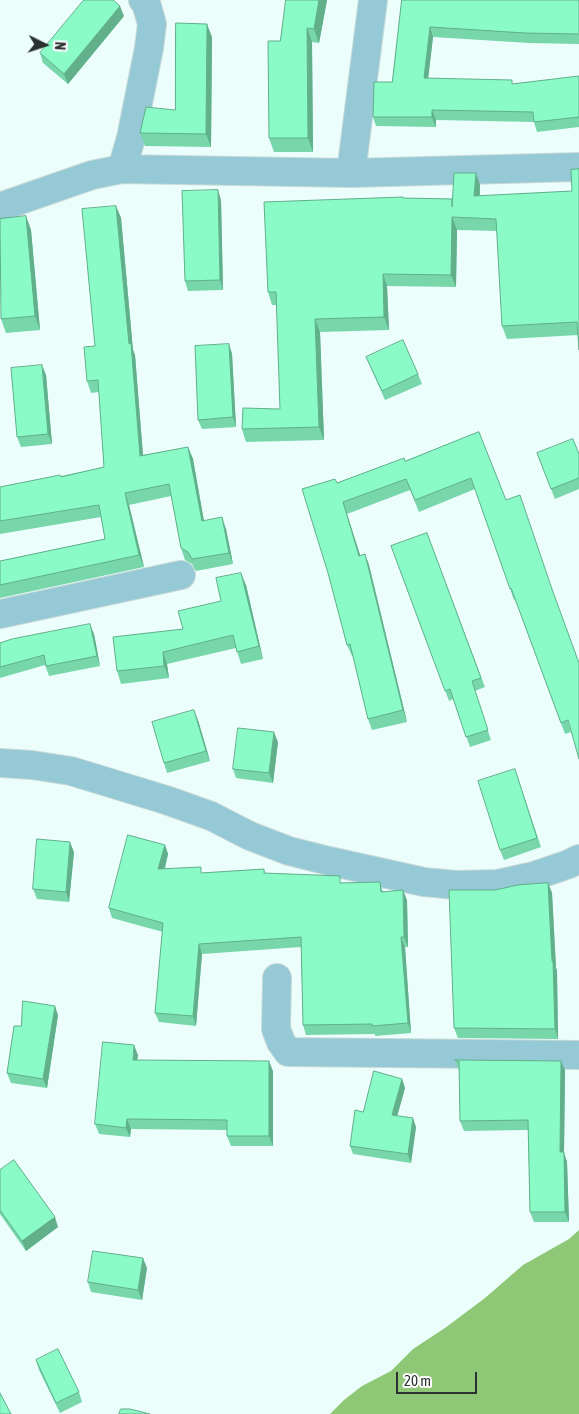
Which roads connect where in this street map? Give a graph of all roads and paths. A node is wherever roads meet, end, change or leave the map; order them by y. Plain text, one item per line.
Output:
1 (143, 0) edge
2 (373, 0) edge
3 (579, 168) edge
4 (122, 169) junction
5 (351, 174) junction
6 (0, 207) edge
7 (181, 575) dead end
8 (0, 614) edge
9 (0, 763) edge
10 (579, 859) edge
11 (277, 978) dead end
12 (579, 1055) edge

1 - 4 street
2 - 5 street
3 - 5 street
4 - 5 street
4 - 6 street
7 - 8 street
9 - 10 street
11 - 12 street

